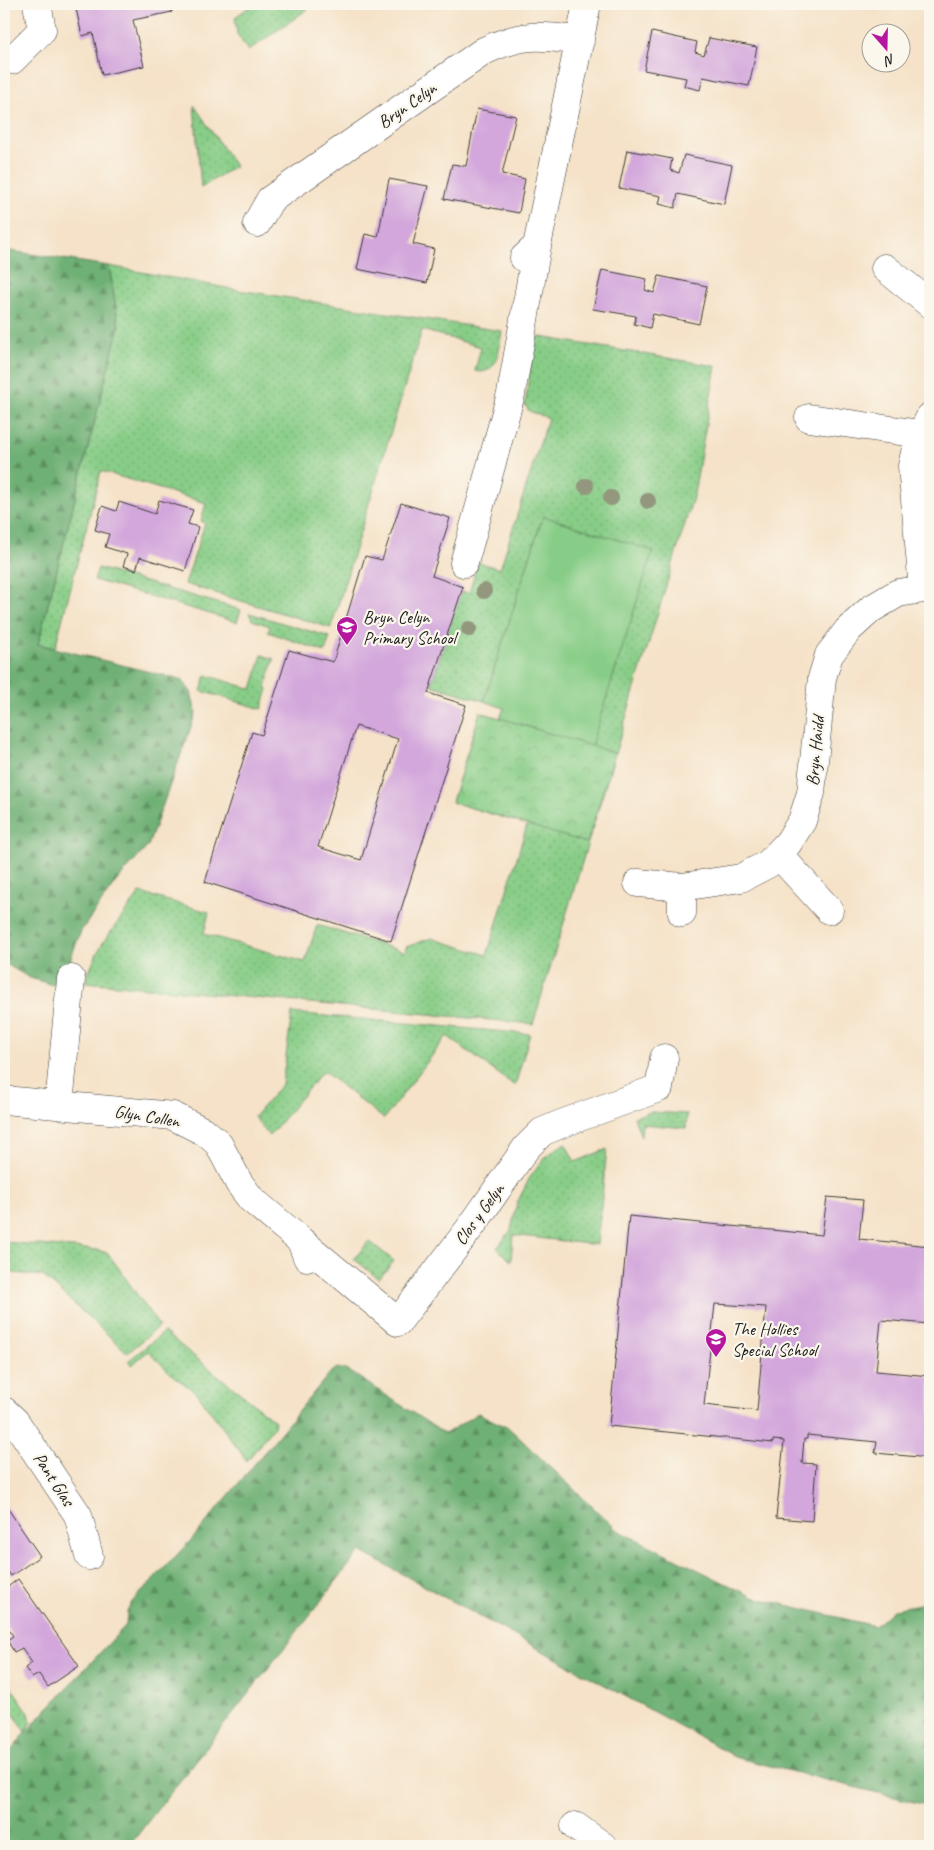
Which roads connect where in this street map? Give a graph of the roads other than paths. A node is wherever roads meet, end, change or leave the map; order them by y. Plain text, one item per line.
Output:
1 (37, 4) edge
2 (587, 4) edge
3 (580, 40) junction
4 (12, 60) dead end
5 (257, 223) dead end
6 (885, 268) dead end
7 (930, 304) edge
8 (809, 418) dead end
9 (925, 426) edge
10 (464, 563) dead end
11 (927, 588) edge
12 (778, 854) junction
13 (638, 883) dead end
14 (829, 910) dead end
15 (71, 979) dead end
16 (664, 1058) dead end
17 (4, 1100) edge
18 (58, 1105) junction
19 (306, 1253) joint
20 (4, 1411) edge
21 (89, 1556) dead end
22 (574, 1826) dead end
23 (603, 1846) edge

1 - 4 street
2 - 3 street
3 - 5 street, Bryn Celyn
3 - 10 street
6 - 7 street
8 - 9 street, Bryn Haidd
9 - 11 street, Bryn Haidd
11 - 12 street, Bryn Haidd
12 - 13 street, Bryn Haidd
12 - 14 street
15 - 18 street
16 - 19 street, Clos y Gelyn
17 - 18 street, Glyn Collen
18 - 19 street, Glyn Collen
20 - 21 street, Pant Glas
22 - 23 street

